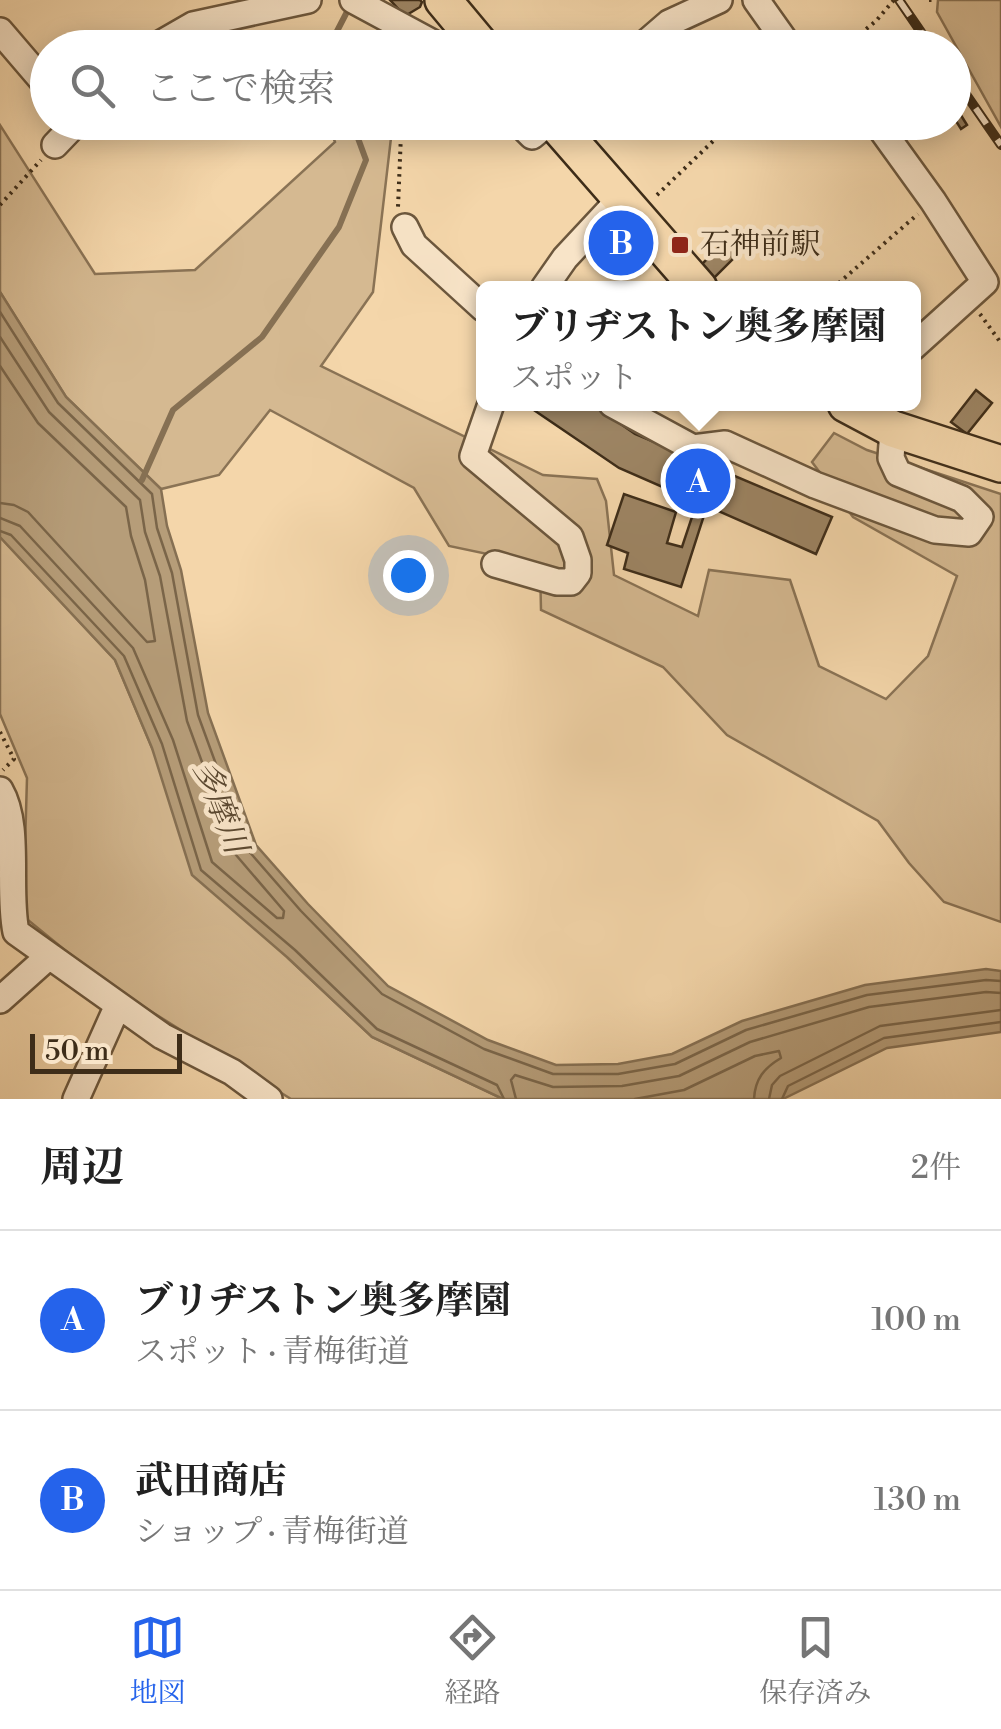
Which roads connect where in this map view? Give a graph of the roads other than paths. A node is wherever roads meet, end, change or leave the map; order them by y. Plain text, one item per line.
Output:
1 (308, 0) edge
2 (442, 0) edge
3 (719, 0) edge
4 (756, 0) edge
5 (362, 5) edge
6 (184, 30) edge
7 (409, 30) edge
8 (467, 30) edge
9 (661, 30) edge
10 (777, 30) edge
11 (0, 31) edge
12 (30, 65) edge
13 (60, 140) edge
14 (567, 140) edge
15 (889, 140) edge
16 (55, 145) road end
17 (628, 207) junction
18 (405, 227) road end
19 (549, 281) edge
20 (693, 281) edge
21 (476, 302) edge
22 (921, 340) edge
23 (488, 411) edge
24 (625, 411) edge
25 (862, 411) edge
26 (893, 428) junction
27 (1001, 464) edge
28 (495, 564) dead end
29 (0, 790) edge
30 (48, 957) junction
31 (0, 1000) edge
32 (118, 1006) junction
33 (76, 1099) edge
34 (269, 1099) edge

1 - 6 street
2 - 8 highway
3 - 9 street
4 - 10 street
5 - 7 street
11 - 12 street
13 - 16 street
14 - 17 highway
15 - 22 street
17 - 19 street
17 - 20 highway
18 - 21 street
23 - 28 street
24 - 26 street
25 - 26 highway
26 - 27 highway
29 - 30 street
30 - 31 street
30 - 32 street
32 - 33 street
32 - 34 street

